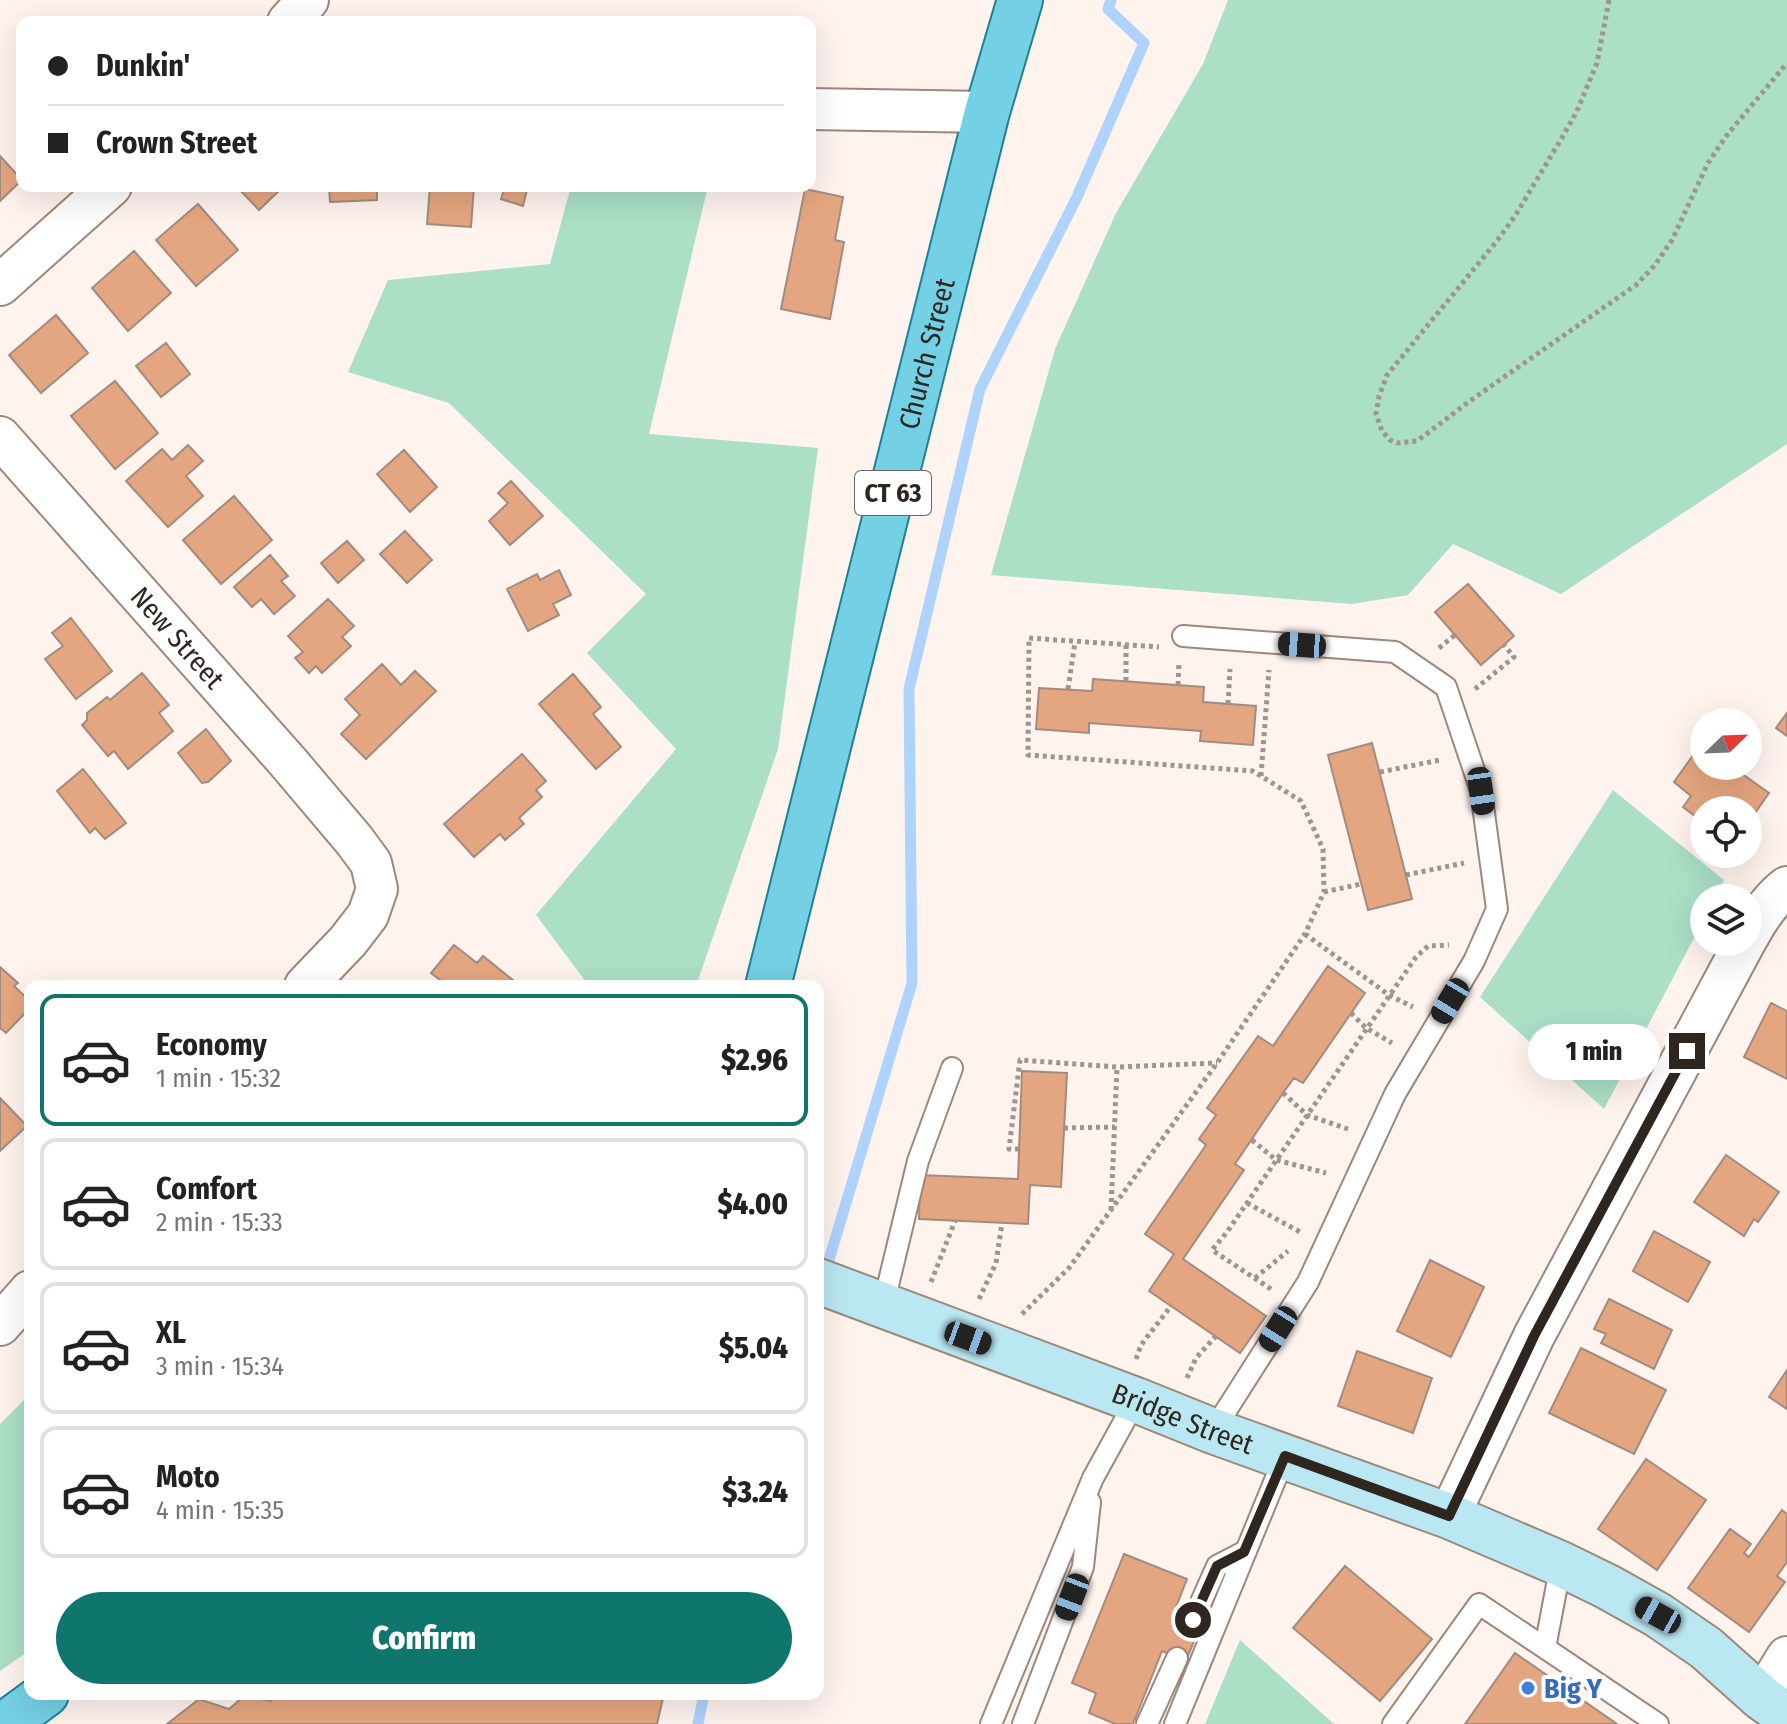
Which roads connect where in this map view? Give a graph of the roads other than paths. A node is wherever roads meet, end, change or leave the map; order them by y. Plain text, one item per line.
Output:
1 (308, 0) edge
2 (1020, 0) edge
3 (293, 16) edge
4 (816, 109) edge
5 (987, 112) junction
6 (104, 192) edge
7 (0, 285) edge
8 (0, 437) edge
9 (1183, 636) road end
10 (1787, 887) edge
11 (1762, 914) edge
12 (1738, 956) edge
13 (311, 980) edge
14 (770, 980) edge
15 (952, 1068) dead end
16 (852, 1294) edge
17 (24, 1298) edge
18 (0, 1325) edge
19 (1134, 1384) junction
20 (1213, 1431) junction
21 (1285, 1456) junction
22 (1093, 1478) junction
23 (1449, 1516) junction
24 (1244, 1552) junction
25 (1561, 1564) junction
26 (1193, 1620) dead end
27 (1545, 1648) junction
28 (1787, 1657) edge
29 (1177, 1658) dead end
30 (38, 1700) edge
31 (1774, 1707) edge
32 (5, 1724) edge
33 (991, 1724) edge
34 (1023, 1724) edge
35 (1147, 1724) edge
36 (1175, 1724) edge
37 (1393, 1724) edge
38 (1658, 1724) edge

1 - 3 street
2 - 5 main road, Church Street / CT 63
4 - 5 street
5 - 14 main road, Church Street / CT 63
6 - 7 street
8 - 13 street, New Street
9 - 20 lane
10 - 11 street
12 - 23 street
15 - 16 lane
16 - 19 main road, Bridge Street
17 - 18 street
19 - 20 main road, Bridge Street
19 - 22 lane
20 - 21 main road, Bridge Street
21 - 23 main road, Bridge Street
21 - 24 lane
22 - 33 lane
22 - 34 lane
23 - 25 main road, Bridge Street
24 - 26 lane
24 - 36 lane
25 - 27 lane
25 - 31 main road, Bridge Street
27 - 37 lane
27 - 38 lane
28 - 31 street
29 - 35 lane
30 - 32 main road

